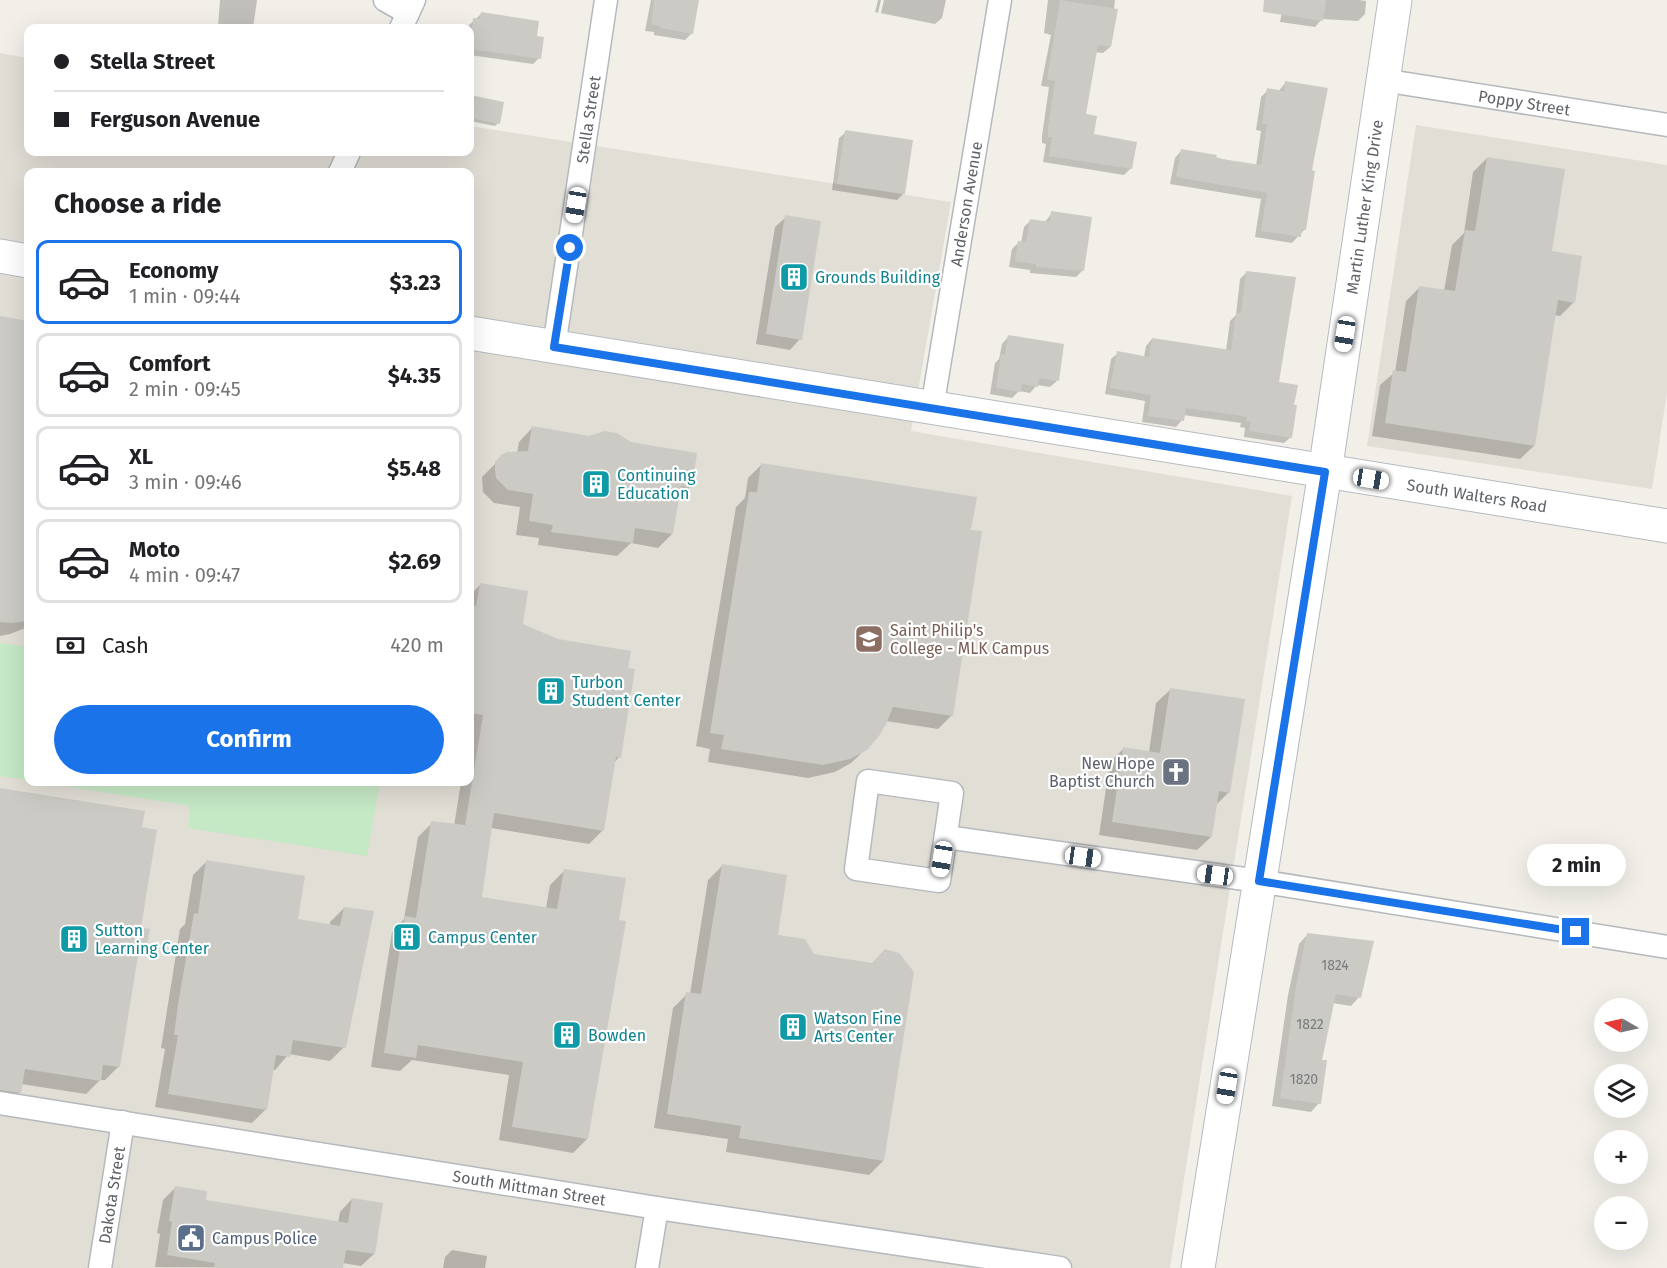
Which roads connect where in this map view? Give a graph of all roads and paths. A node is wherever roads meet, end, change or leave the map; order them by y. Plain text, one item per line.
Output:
1 (385, 0) edge
2 (606, 0) edge
3 (1000, 0) edge
4 (1395, 0) edge
5 (408, 14) edge
6 (1382, 80) junction
7 (1667, 124) edge
8 (0, 256) edge
9 (24, 260) edge
10 (474, 334) edge
11 (554, 347) junction
12 (932, 408) junction
13 (1325, 472) junction
14 (1667, 526) edge
15 (946, 837) junction
16 (1259, 881) junction
17 (1667, 946) edge
18 (0, 1103) edge
19 (123, 1122) junction
20 (657, 1208) junction
21 (100, 1268) edge
22 (647, 1268) edge
23 (1060, 1268) edge
24 (1198, 1268) edge

1 - 5 street
2 - 11 street, Stella Street
3 - 12 street, Anderson Avenue
4 - 6 main road, Martin Luther King Drive
6 - 7 street, Poppy Street
6 - 13 main road, Martin Luther King Drive
8 - 9 main road
10 - 11 main road, South Walters Road
11 - 12 main road, South Walters Road
12 - 13 main road, South Walters Road
13 - 14 main road, South Walters Road
13 - 16 main road, Martin Luther King Drive
15 - 15 street
15 - 16 street
16 - 17 street
16 - 24 main road, Martin Luther King Drive
18 - 19 street, South Mittman Street
19 - 20 street, South Mittman Street
19 - 21 street, Dakota Street
20 - 22 street
20 - 23 street, South Mittman Street

